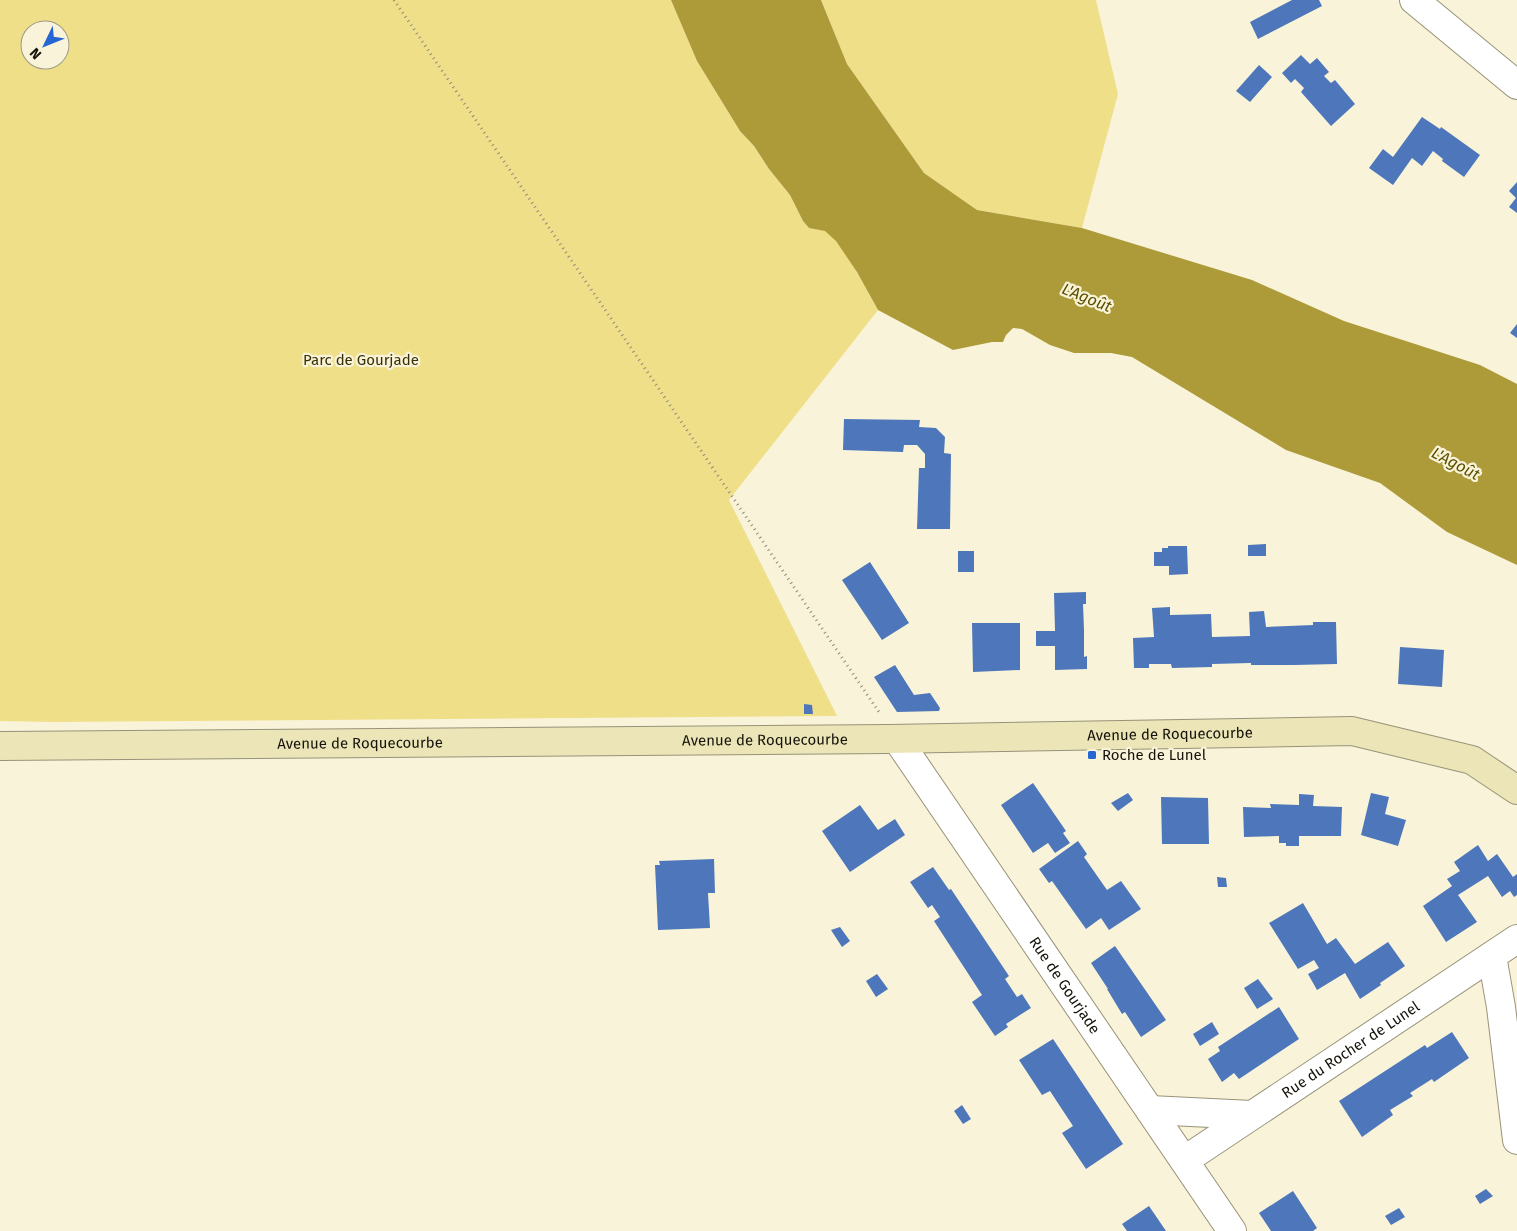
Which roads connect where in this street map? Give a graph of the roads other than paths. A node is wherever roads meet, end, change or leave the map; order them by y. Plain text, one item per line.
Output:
1 (1414, 0) edge
2 (1517, 85) edge
3 (897, 739) junction
4 (0, 746) edge
5 (1517, 790) edge
6 (1517, 938) edge
7 (1492, 956) junction
8 (1509, 1006) edge
9 (1150, 1110) junction
10 (1252, 1115) junction
11 (1517, 1140) edge
12 (1185, 1160) junction
13 (1232, 1231) edge

1 - 2 street
3 - 4 main road, Avenue de Roquecourbe
3 - 5 main road, Avenue de Roquecourbe
3 - 9 street, Rue de Gourjade
6 - 7 street, Rue du Rocher de Lunel
7 - 8 street
7 - 10 street, Rue du Rocher de Lunel
8 - 11 street
9 - 10 street
9 - 12 street, Rue de Gourjade
10 - 12 street, Rue du Rocher de Lunel
12 - 13 street, Rue de Gourjade

